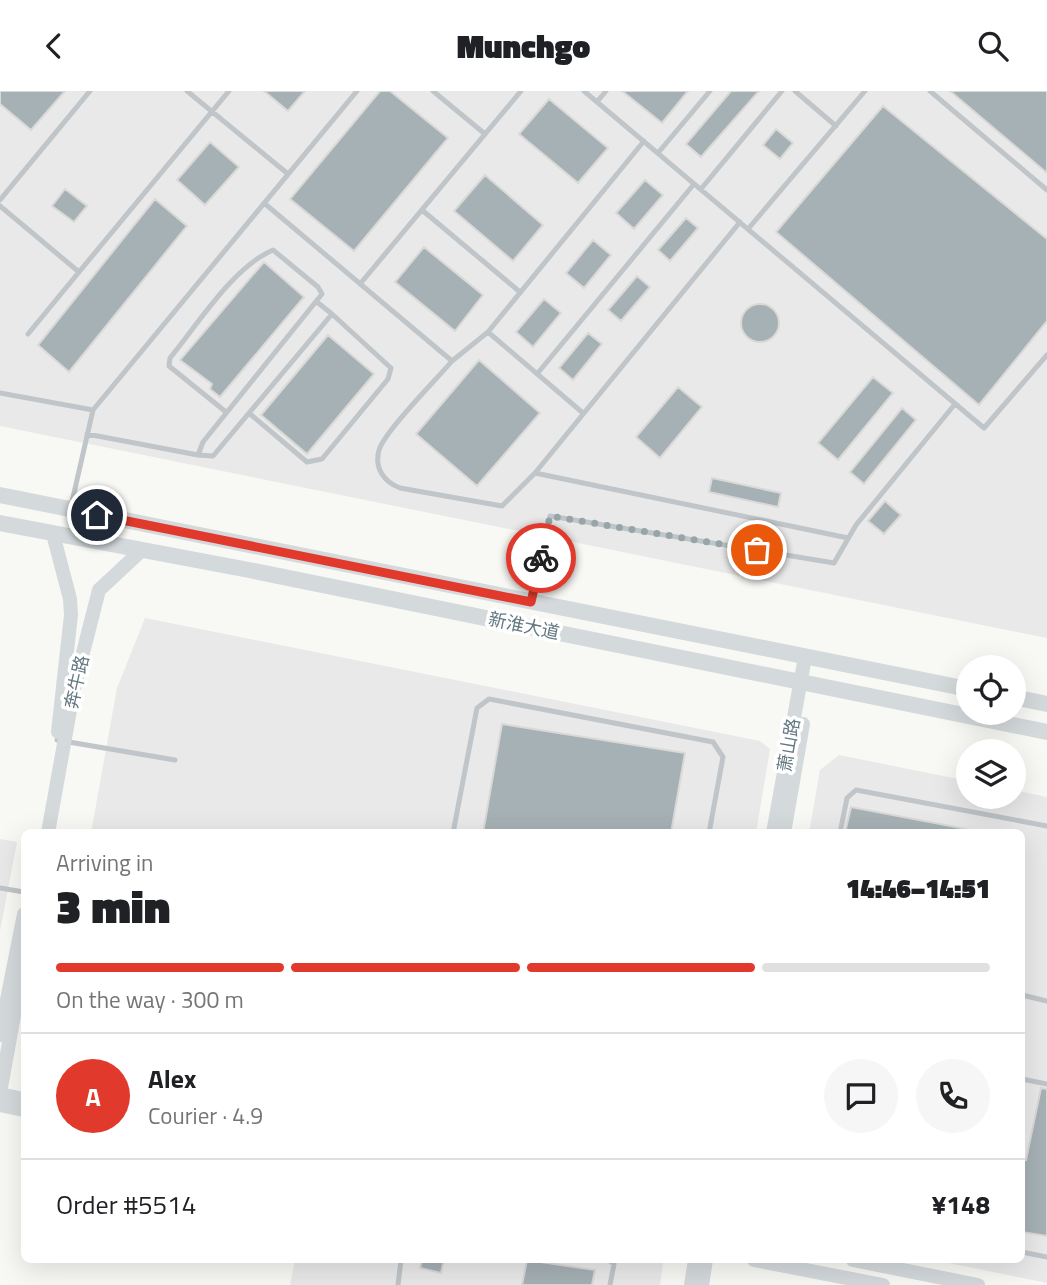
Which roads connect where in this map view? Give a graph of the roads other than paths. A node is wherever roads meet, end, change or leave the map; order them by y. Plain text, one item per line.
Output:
1 (90, 91) edge
2 (187, 91) edge
3 (229, 91) edge
4 (357, 91) edge
5 (433, 91) edge
6 (521, 91) edge
7 (584, 91) edge
8 (606, 91) edge
9 (710, 91) edge
10 (782, 91) edge
11 (796, 91) edge
12 (865, 91) edge
13 (930, 91) edge
14 (597, 102) junction
15 (212, 112) junction
16 (836, 126) junction
17 (485, 134) junction
18 (644, 141) junction
19 (658, 153) junction
20 (288, 174) junction
21 (694, 184) junction
22 (701, 189) junction
23 (1047, 190) edge
24 (0, 200) edge
25 (264, 203) junction
26 (0, 206) edge
27 (422, 210) junction
28 (740, 222) junction
29 (748, 229) junction
30 (79, 272) junction
31 (360, 284) junction
32 (520, 292) junction
33 (317, 302) junction
34 (332, 314) junction
35 (488, 332) junction
36 (28, 334) dead end
37 (1047, 355) edge
38 (452, 362) junction
39 (537, 374) junction
40 (0, 393) edge
41 (955, 404) junction
42 (93, 410) junction
43 (226, 412) junction
44 (249, 413) junction
45 (583, 414) junction
46 (87, 434) junction
47 (198, 455) junction
48 (534, 473) junction
49 (0, 495) edge
50 (70, 510) junction
51 (0, 523) edge
52 (53, 534) junction
53 (848, 538) junction
54 (142, 550) junction
55 (531, 602) junction
56 (810, 658) junction
57 (805, 685) junction
58 (956, 687) edge
59 (1026, 700) edge
60 (1047, 704) edge
61 (1047, 732) edge
62 (61, 741) junction
63 (175, 760) dead end
64 (1047, 826) edge
65 (41, 829) edge
66 (49, 829) edge
67 (454, 829) edge
68 (710, 829) edge
69 (774, 829) edge
70 (785, 829) edge
71 (841, 829) edge
72 (0, 888) edge
73 (21, 892) edge
74 (21, 929) edge
75 (21, 977) edge
76 (1025, 996) edge
77 (1047, 1000) edge
78 (0, 1034) edge
79 (1025, 1080) edge
80 (1047, 1084) edge
81 (0, 1094) edge
82 (21, 1098) edge
83 (0, 1105) edge
84 (21, 1109) edge
85 (1025, 1253) edge
86 (1047, 1257) edge
87 (401, 1263) edge
88 (613, 1263) edge
89 (695, 1263) edge
90 (706, 1263) edge
91 (769, 1263) edge
92 (868, 1263) edge
93 (397, 1285) edge
94 (610, 1285) edge
95 (691, 1285) edge
96 (702, 1285) edge
97 (883, 1285) edge
98 (978, 1285) edge

1 - 24 lane
2 - 15 lane
3 - 15 lane
4 - 20 lane
5 - 17 lane
6 - 17 lane
7 - 14 lane
8 - 14 lane
9 - 19 lane
10 - 22 lane
11 - 16 lane
12 - 16 lane
13 - 23 lane
14 - 18 lane
15 - 20 lane
15 - 30 lane
16 - 29 lane
17 - 27 lane
18 - 19 lane
18 - 32 lane
19 - 21 lane
20 - 25 lane
21 - 22 lane
21 - 39 lane
22 - 28 lane
25 - 31 lane
25 - 42 lane
26 - 30 lane
27 - 31 lane
27 - 32 lane
28 - 29 lane
28 - 45 lane
29 - 41 lane
30 - 36 lane
31 - 38 lane
32 - 35 lane
33 - 34 lane
33 - 43 lane
33 - 43 lane
34 - 44 lane
34 - 44 lane
35 - 38 lane
35 - 39 lane
37 - 41 lane
38 - 48 lane
39 - 45 lane
40 - 42 lane
41 - 53 lane
42 - 46 lane
43 - 47 lane
44 - 47 lane
45 - 48 lane
46 - 47 lane
46 - 50 lane
48 - 53 lane
49 - 50 main road, 新淮大道
50 - 55 main road, 新淮大道
51 - 52 main road, 新淮大道
52 - 54 main road, 新淮大道
52 - 62 street, 奔牛路
53 - 55 lane
54 - 57 main road, 新淮大道
54 - 62 street, 奔牛路
55 - 56 main road, 新淮大道
56 - 57 street, 萧山路
56 - 58 main road, 新淮大道
57 - 61 main road, 新淮大道
57 - 69 street, 萧山路
57 - 70 street, 萧山路
59 - 60 main road
62 - 63 lane
62 - 65 street, 奔牛路
62 - 66 street, 奔牛路
64 - 71 lane
67 - 68 lane
72 - 73 lane
74 - 78 street
75 - 81 street
76 - 77 lane
79 - 80 lane
81 - 82 street
83 - 84 street
85 - 86 lane
87 - 93 lane
88 - 94 lane
89 - 95 street
90 - 96 street
91 - 97 street
92 - 98 street

